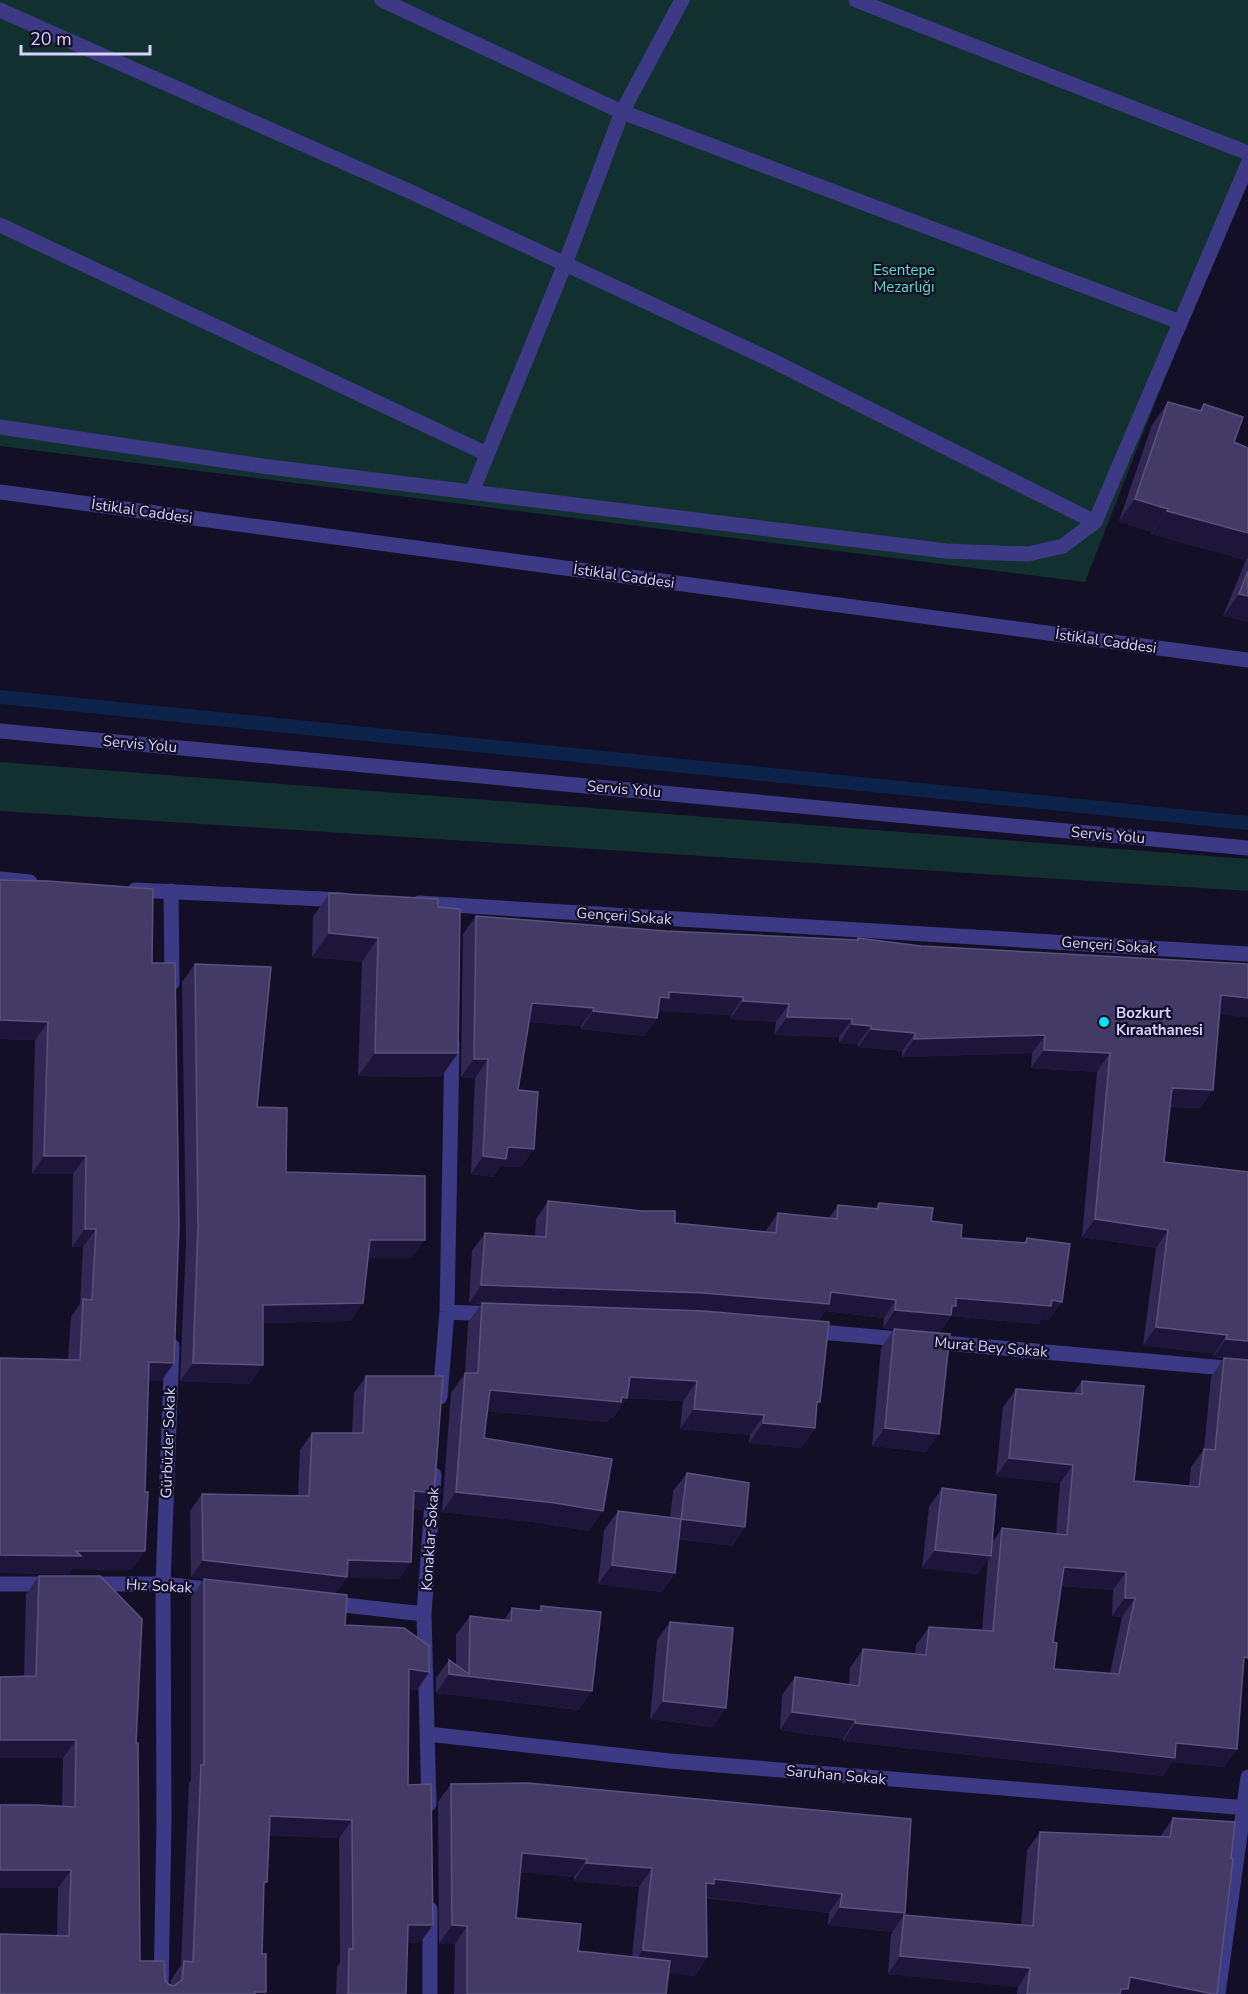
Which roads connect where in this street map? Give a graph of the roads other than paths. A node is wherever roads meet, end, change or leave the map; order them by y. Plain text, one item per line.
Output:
1 (382, 0) edge
2 (682, 0) edge
3 (856, 0) edge
4 (0, 10) edge
5 (622, 112) junction
6 (1248, 153) edge
7 (1248, 164) edge
8 (0, 225) edge
9 (565, 264) junction
10 (1180, 322) junction
11 (0, 427) edge
12 (487, 454) junction
13 (0, 492) edge
14 (472, 492) junction
15 (1095, 522) junction
16 (1248, 660) edge
17 (0, 730) edge
18 (1248, 848) edge
19 (0, 879) edge
20 (47, 883) edge
21 (118, 889) edge
22 (171, 891) junction
23 (360, 901) edge
24 (407, 903) edge
25 (1248, 954) edge
26 (172, 997) edge
27 (452, 1025) edge
28 (447, 1312) junction
29 (505, 1314) edge
30 (173, 1325) edge
31 (798, 1330) edge
32 (1248, 1370) edge
33 (439, 1416) edge
34 (435, 1463) edge
35 (0, 1584) edge
36 (163, 1584) junction
37 (234, 1592) edge
38 (317, 1602) edge
39 (424, 1614) junction
40 (428, 1734) junction
41 (1248, 1777) edge
42 (1246, 1808) edge
43 (429, 1816) edge
44 (430, 1899) edge
45 (161, 1994) edge
46 (430, 1994) edge
47 (1218, 1994) edge

1 - 5 street
2 - 5 street
3 - 6 street
4 - 9 street
5 - 9 street
5 - 10 street
7 - 10 street
8 - 12 street
9 - 12 street
9 - 15 street
10 - 15 street
11 - 14 street
12 - 14 street
13 - 16 street, İstiklal Caddesi
14 - 15 street
17 - 18 street, Servis Yolu
19 - 20 street
21 - 22 street
22 - 23 street
22 - 26 street
24 - 25 street, Gençeri Sokak
27 - 28 street
28 - 29 street
28 - 33 street
30 - 36 street, Gürbüzler Sokak
31 - 32 street, Murat Bey Sokak
34 - 39 street, Konaklar Sokak
35 - 36 street, Hız Sokak
36 - 37 street, Hız Sokak
36 - 45 street, Gürbüzler Sokak
38 - 39 street
39 - 40 street, Konaklar Sokak
40 - 42 street, Saruhan Sokak
40 - 43 street, Konaklar Sokak
41 - 42 street
42 - 47 street
44 - 46 street

